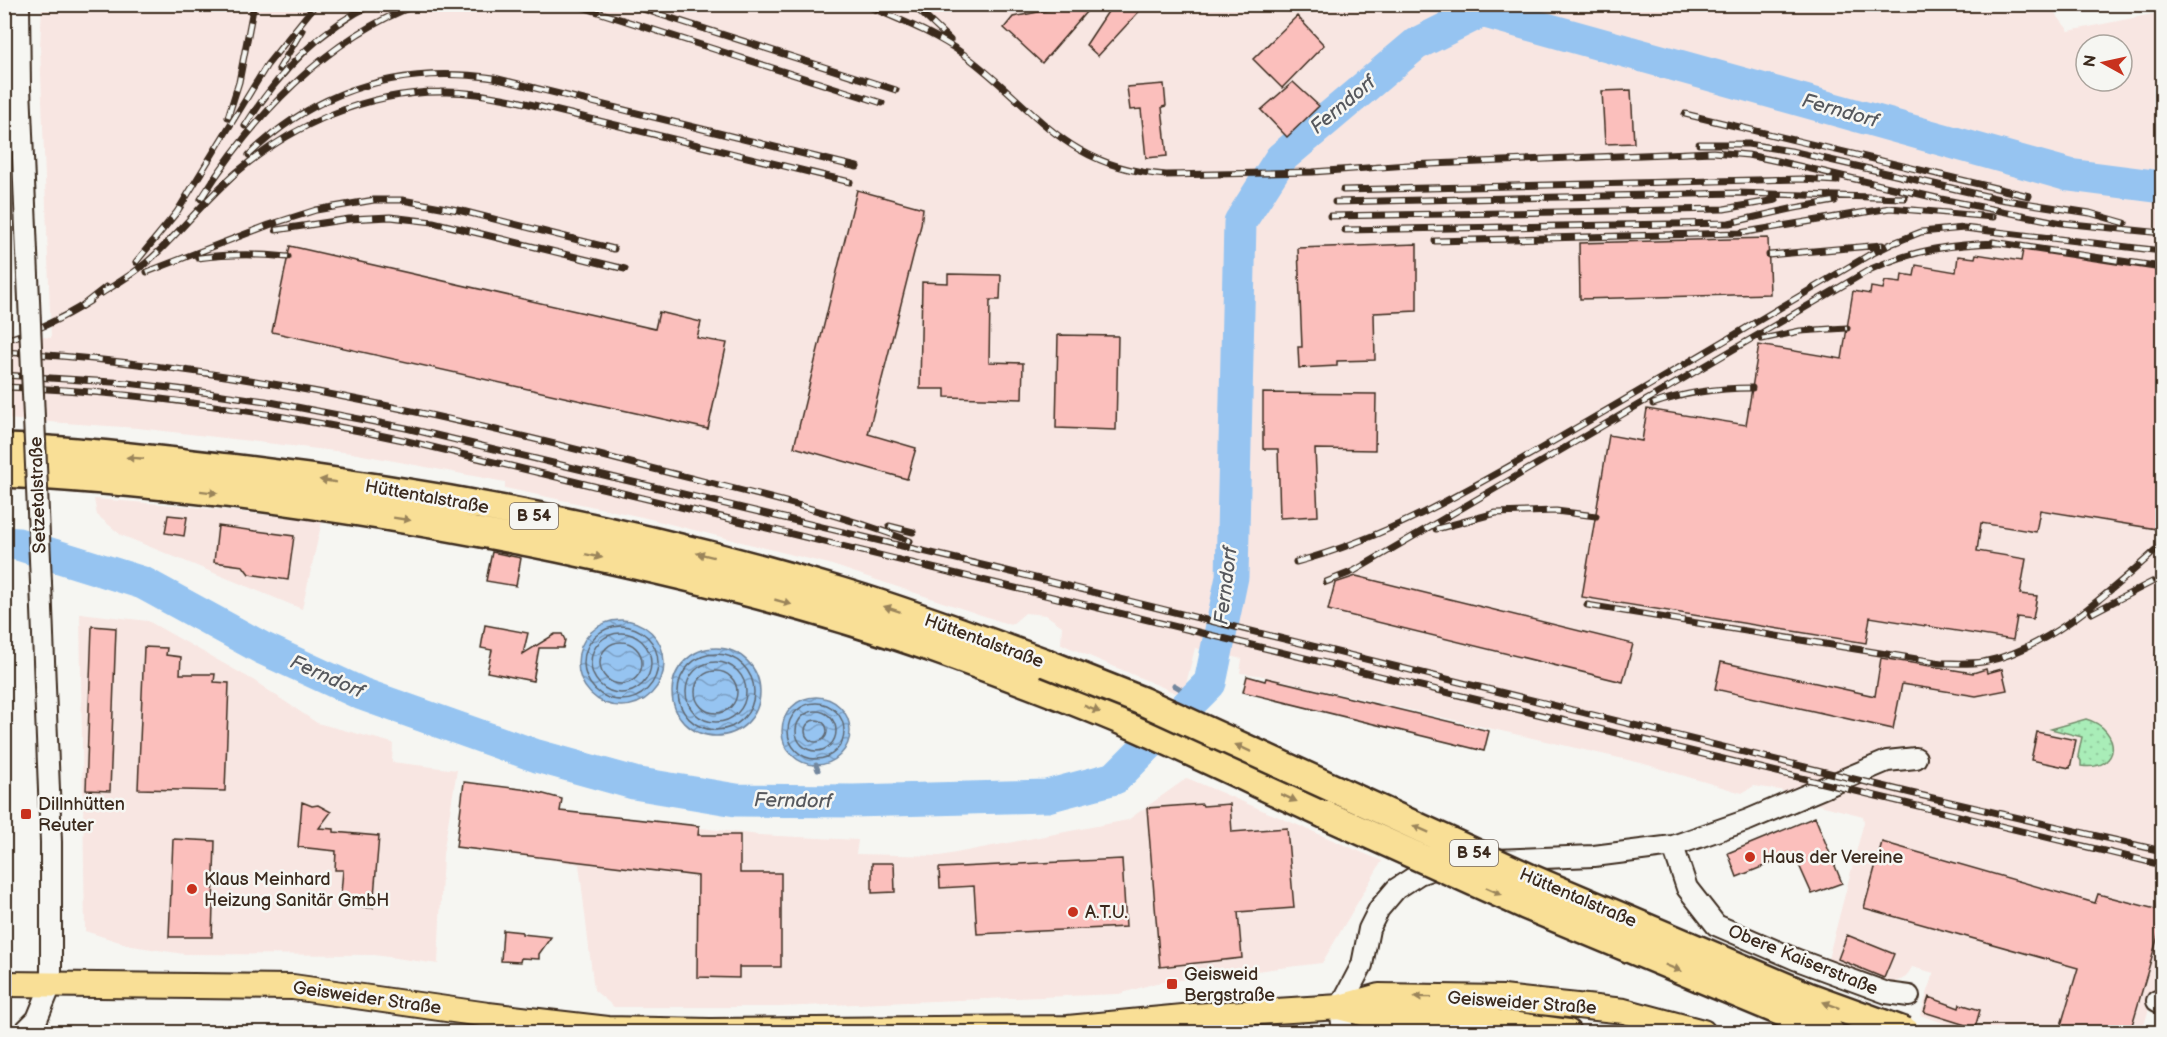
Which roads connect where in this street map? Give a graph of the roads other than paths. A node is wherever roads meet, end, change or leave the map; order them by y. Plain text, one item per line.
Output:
1 (19, 4) edge
2 (4, 448) edge
3 (4, 473) edge
4 (1042, 675) junction
5 (1916, 758) dead end
6 (1673, 846) junction
7 (4, 984) edge
8 (51, 985) junction
9 (1909, 996) dead end
10 (1340, 1007) junction
11 (608, 1031) edge
12 (24, 1032) edge
13 (1343, 1032) edge
14 (1568, 1032) edge
15 (1703, 1032) edge
16 (1830, 1032) edge
17 (1906, 1032) edge

1 - 8 street, Setzetalstraße, bridge
4 -> 2 highway, Hüttentalstraße / B 54
3 -> 4 highway, Hüttentalstraße / B 54
4 -> 16 highway, Hüttentalstraße / B 54, bridge
17 -> 4 highway, Hüttentalstraße / B 54, bridge
5 - 6 street
6 - 9 street, Obere Kaiserstraße
6 - 10 street
7 - 8 main road, Geisweider Straße
8 - 11 main road, Geisweider Straße
8 - 12 street
10 - 11 main road, Geisweider Straße
10 - 13 street
10 - 14 main road, Geisweider Straße
15 -> 10 main road, Geisweider Straße

